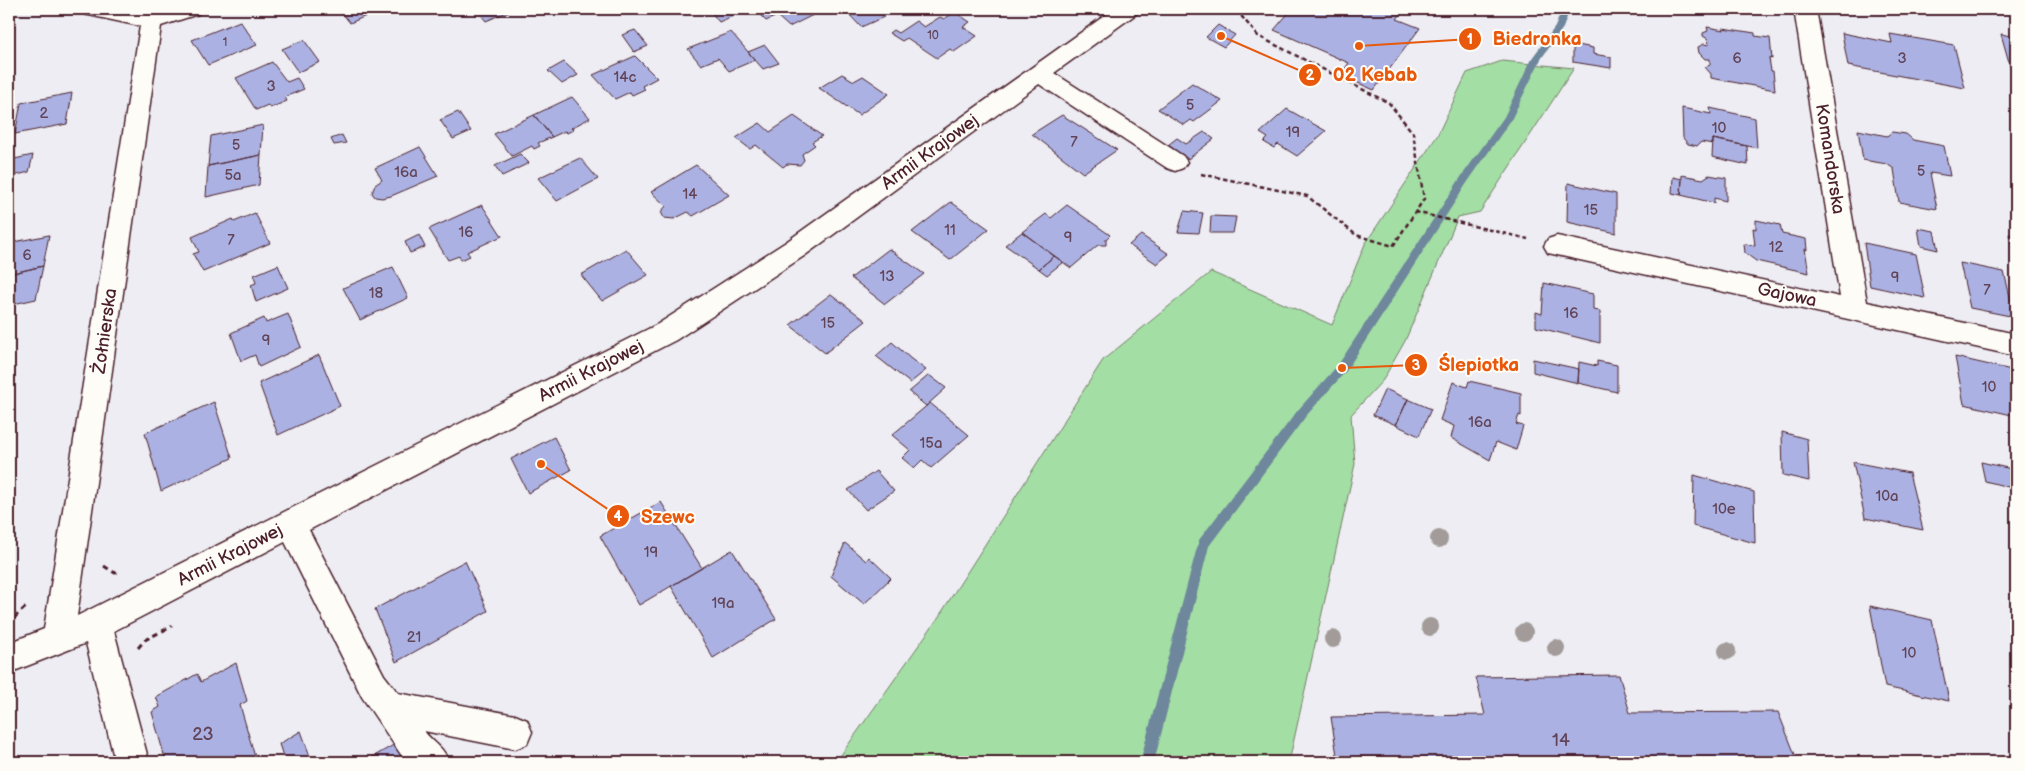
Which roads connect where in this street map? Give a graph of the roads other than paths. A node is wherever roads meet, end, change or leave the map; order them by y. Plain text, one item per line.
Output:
1 (92, 9) edge
2 (190, 9) edge
3 (1128, 9) edge
4 (1805, 9) edge
5 (151, 22) junction
6 (1039, 74) junction
7 (1175, 162) road end
8 (1557, 246) road end
9 (1856, 310) junction
10 (2016, 345) edge
11 (291, 524) junction
12 (96, 624) junction
13 (58, 639) junction
14 (9, 658) edge
15 (389, 708) junction
16 (515, 732) dead end
17 (132, 762) edge
18 (432, 762) edge

1 - 5 street
2 - 5 street
3 - 6 street, Armii Krajowej
4 - 9 street, Komandorska
5 - 13 street, Żołnierska
6 - 7 street
6 - 11 street, Armii Krajowej
8 - 9 street, Gajowa
9 - 10 street, Gajowa
11 - 12 street, Armii Krajowej
11 - 15 street
12 - 13 street, Armii Krajowej
12 - 17 street
13 - 14 street, Armii Krajowej
15 - 16 street
15 - 18 street

